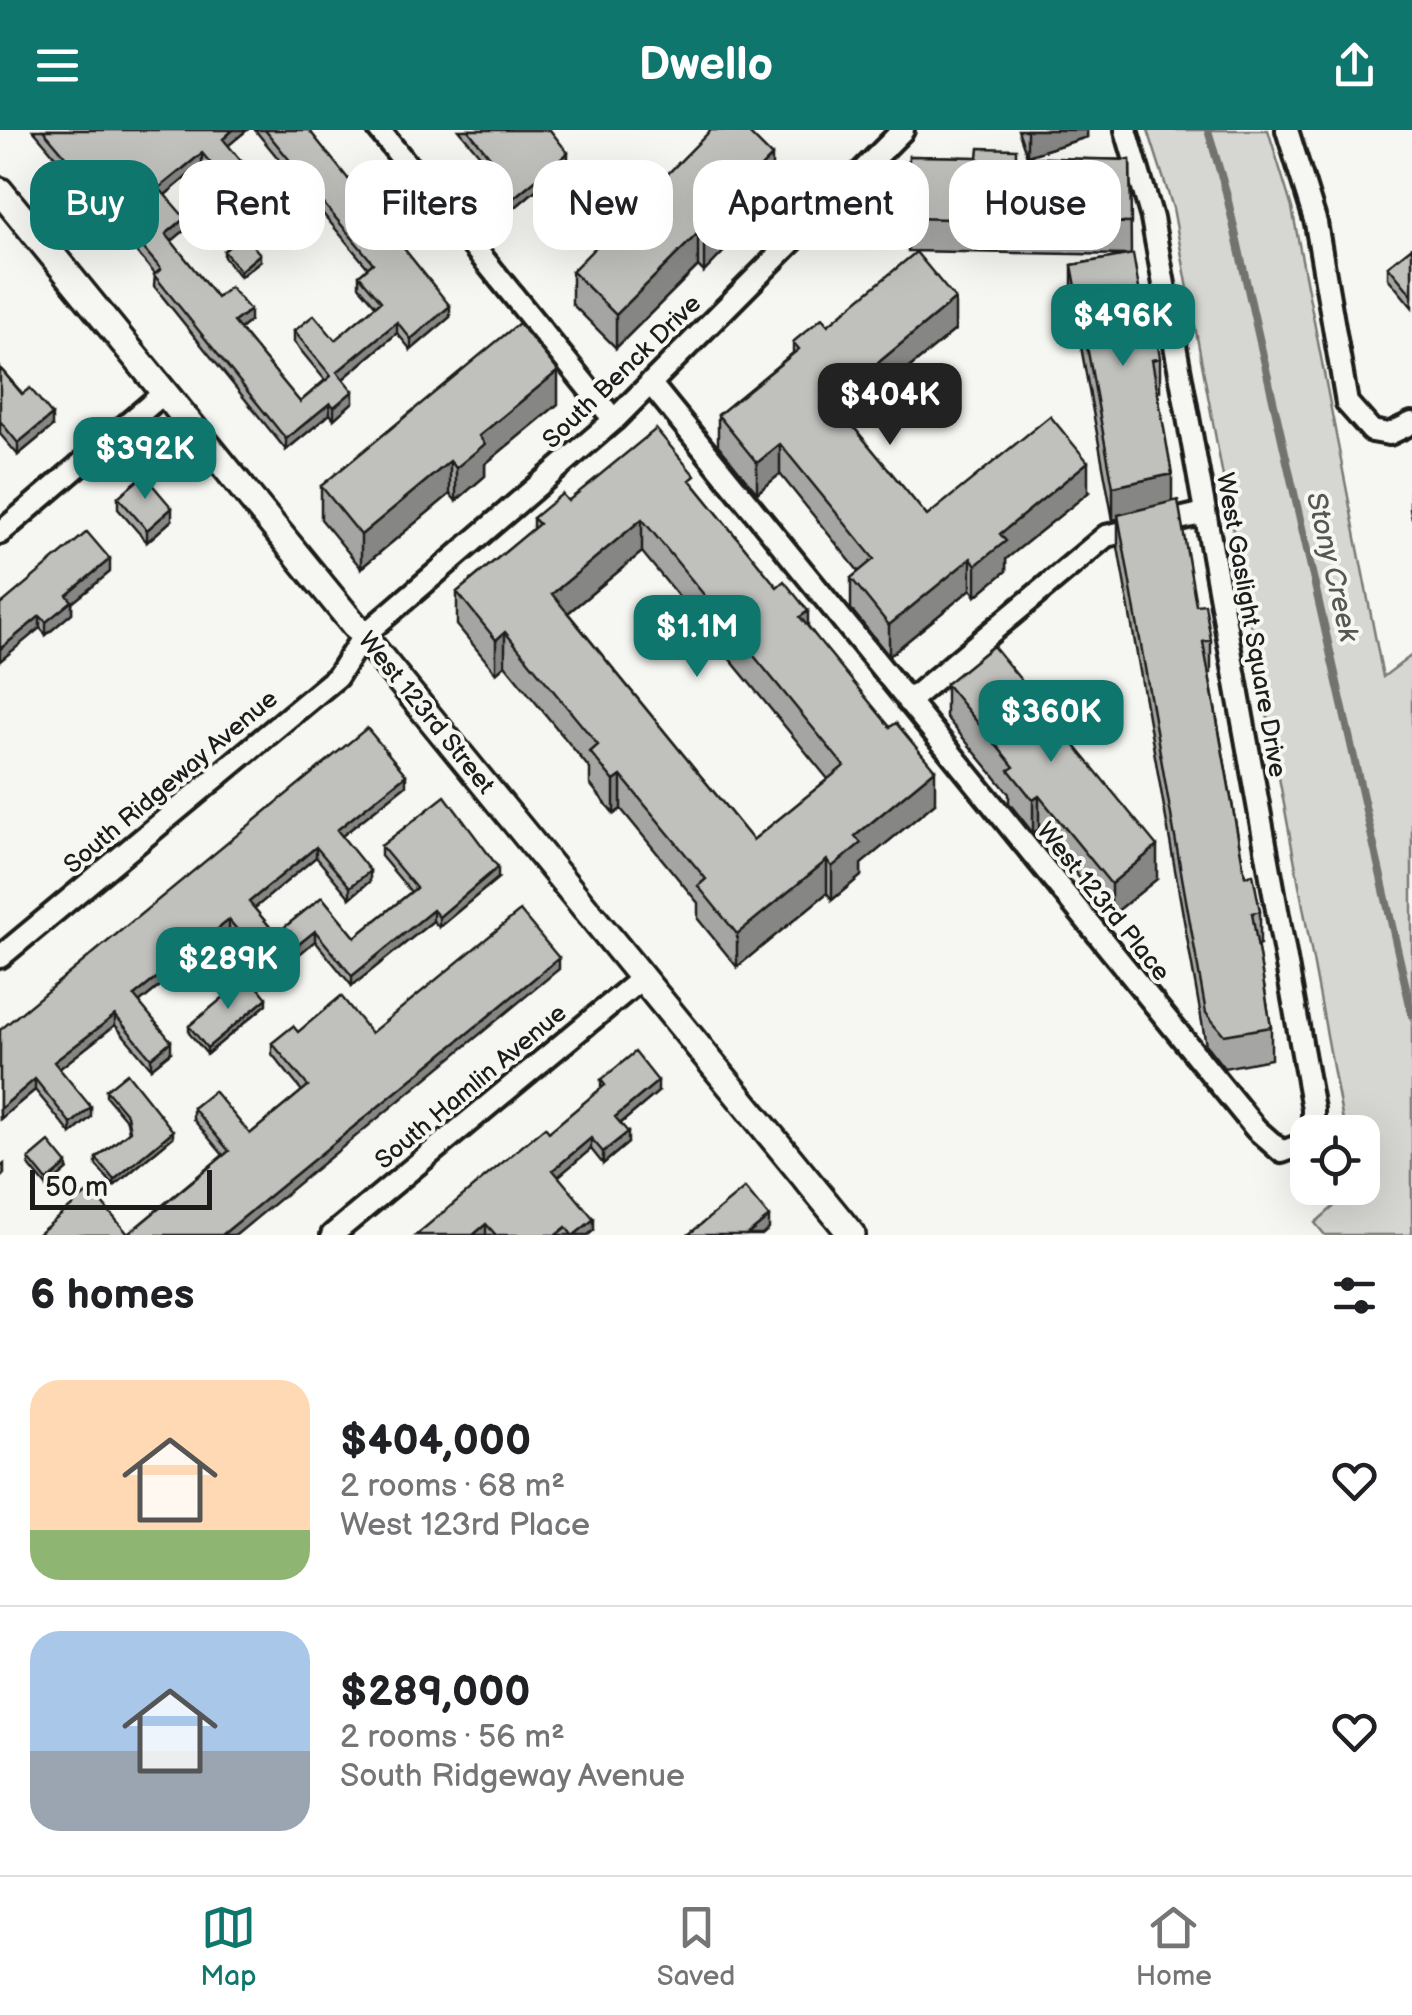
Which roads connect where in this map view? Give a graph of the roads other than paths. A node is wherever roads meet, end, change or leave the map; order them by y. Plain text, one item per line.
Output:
1 (379, 130) edge
2 (903, 130) edge
3 (1126, 130) edge
4 (1288, 130) edge
5 (0, 191) edge
6 (650, 383) junction
7 (164, 392) junction
8 (614, 420) junction
9 (1412, 423) edge
10 (1205, 513) junction
11 (1, 530) edge
12 (363, 636) junction
13 (908, 702) junction
14 (0, 957) edge
15 (642, 978) junction
16 (1312, 1115) edge
17 (1290, 1149) edge
18 (332, 1235) edge
19 (852, 1235) edge

1 - 8 street
2 - 6 street, South Benck Drive
3 - 10 street, West Gaslight Square Drive
4 - 9 street
5 - 7 street, West 123rd Street
6 - 8 street, South Benck Drive
6 - 13 street, West 123rd Place
7 - 11 street
7 - 12 street, West 123rd Street
8 - 12 street, South Benck Drive
10 - 13 street
10 - 16 street, West Gaslight Square Drive
12 - 14 street, South Ridgeway Avenue
12 - 15 street, West 123rd Street
13 - 17 street, West 123rd Place
15 - 18 street, South Hamlin Avenue
15 - 19 street, West 123rd Street

